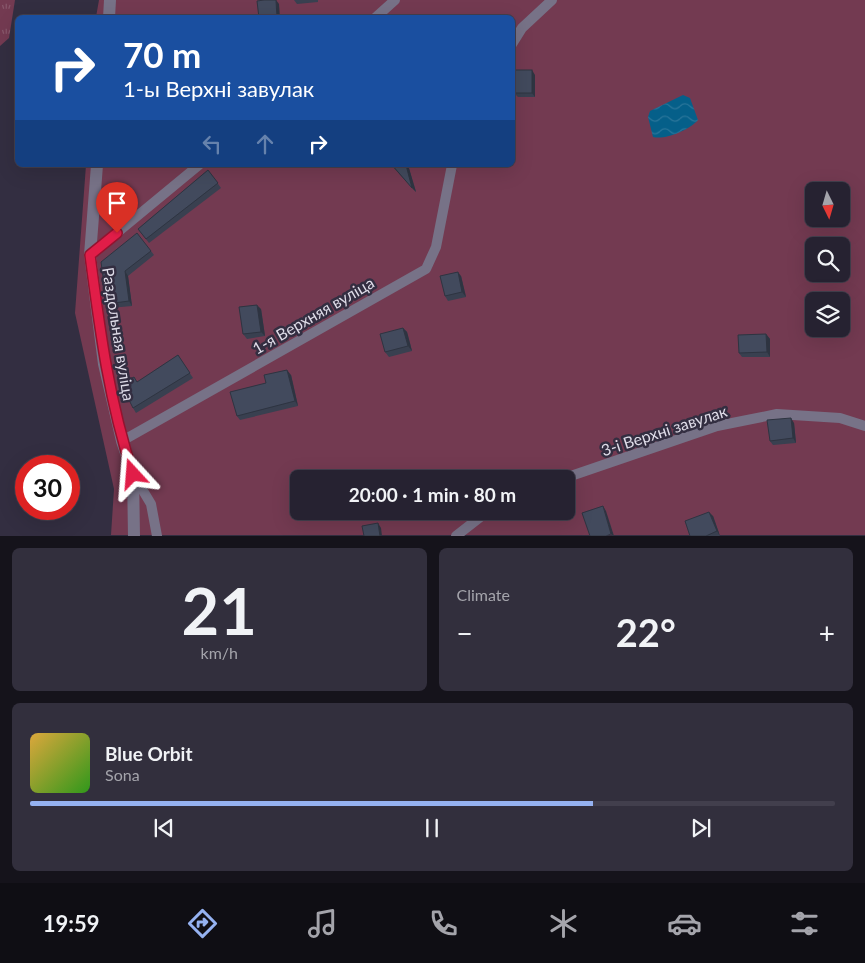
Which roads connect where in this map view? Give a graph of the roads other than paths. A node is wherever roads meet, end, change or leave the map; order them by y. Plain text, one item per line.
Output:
1 (110, 0) edge
2 (395, 0) edge
3 (552, 0) edge
4 (108, 15) edge
5 (378, 15) edge
6 (515, 39) edge
7 (97, 167) edge
8 (197, 167) edge
9 (452, 167) edge
10 (90, 255) junction
11 (865, 426) edge
12 (122, 441) junction
13 (133, 474) junction
14 (575, 475) edge
15 (476, 520) edge
16 (134, 536) edge
17 (157, 536) edge
18 (456, 536) edge

1 - 4 street
2 - 5 lane
3 - 6 lane
7 - 10 street, Раздольная вуліца
8 - 10 lane
9 - 12 lane, 1-я Верхняя вуліца
10 - 12 street, Раздольная вуліца
11 - 14 lane, 3-і Верхні завулак
12 - 13 street, Раздольная вуліца
13 - 16 street, Раздольная вуліца
13 - 17 lane
15 - 18 lane

